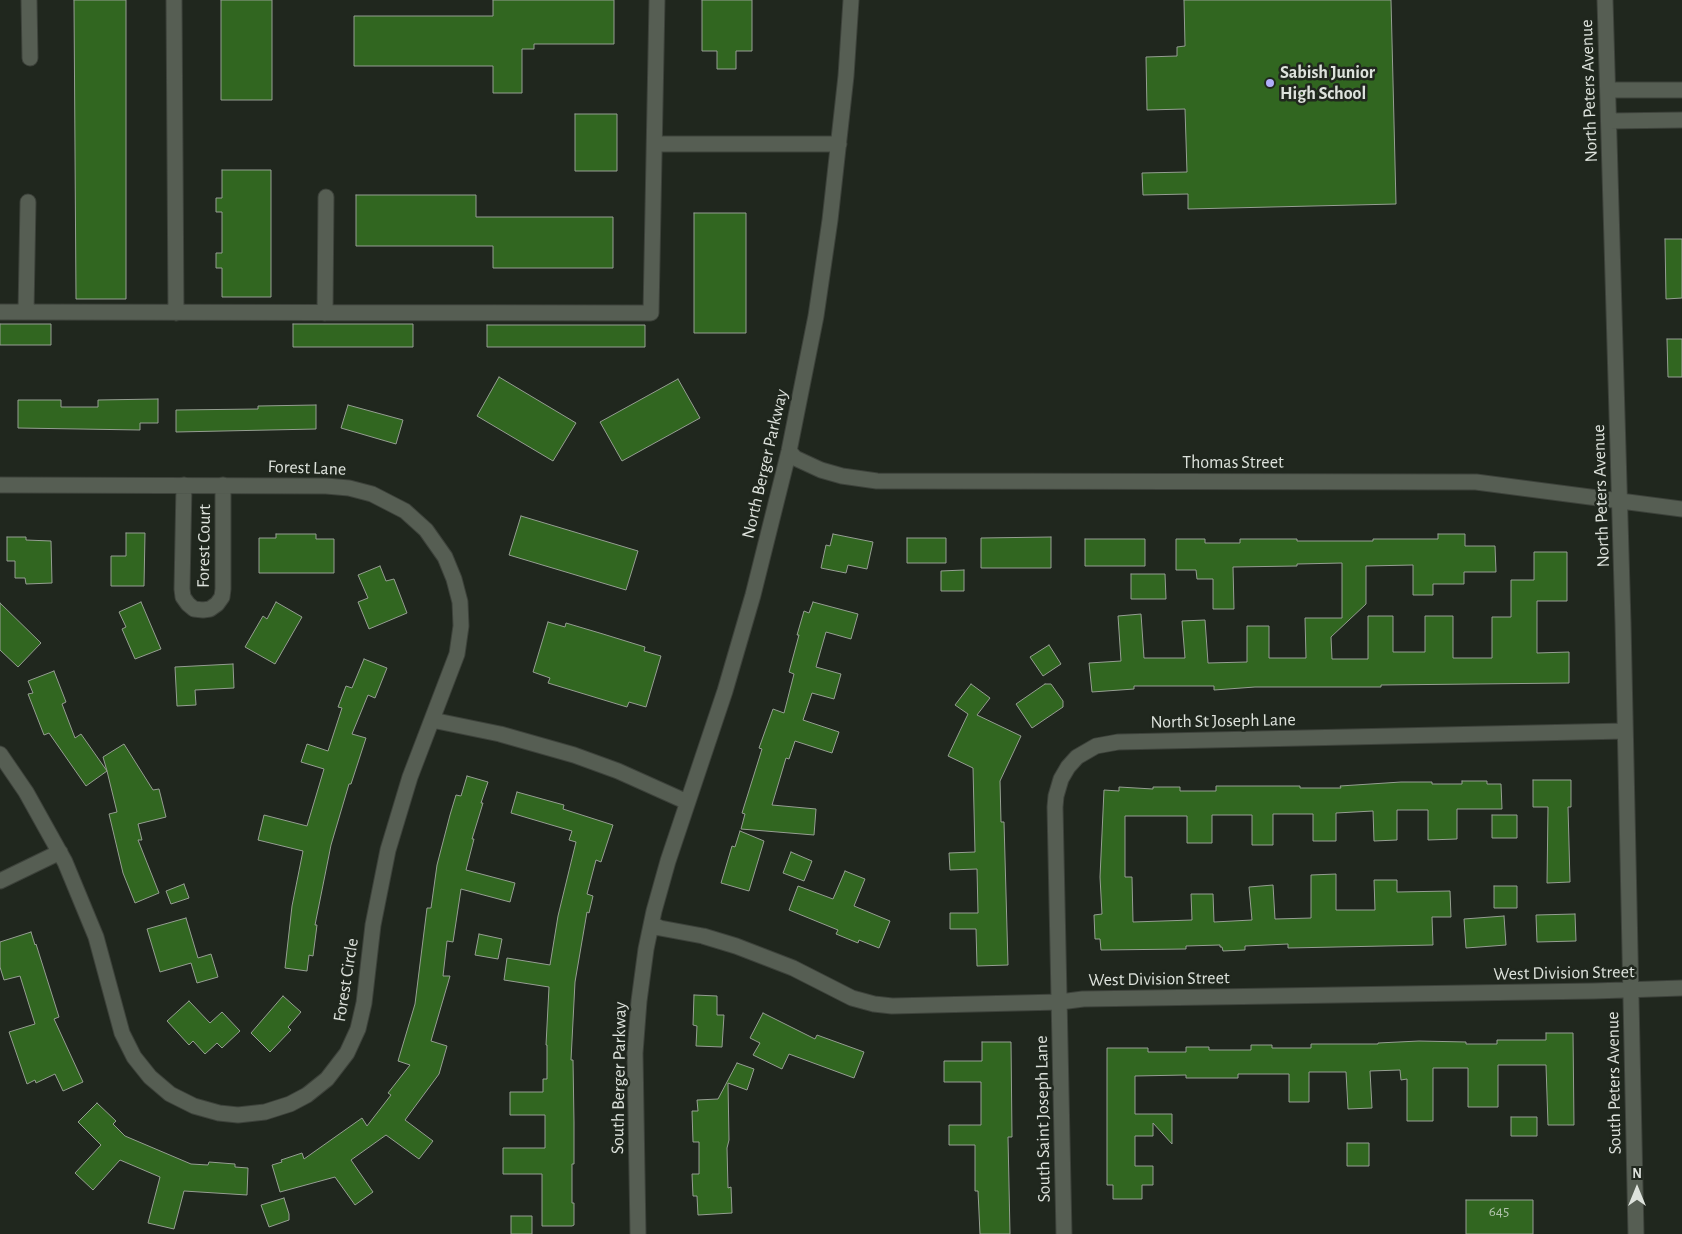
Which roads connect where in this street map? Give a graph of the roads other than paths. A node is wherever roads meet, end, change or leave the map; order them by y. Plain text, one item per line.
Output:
1 (29, 0) edge
2 (174, 0) edge
3 (657, 0) edge
4 (851, 0) edge
5 (1605, 0) edge
6 (30, 58) dead end
7 (1608, 90) junction
8 (1682, 90) edge
9 (1682, 120) edge
10 (1609, 121) junction
11 (654, 144) junction
12 (840, 144) junction
13 (326, 196) dead end
14 (28, 202) dead end
15 (0, 312) edge
16 (26, 312) junction
17 (176, 313) junction
18 (325, 313) junction
19 (789, 451) junction
20 (0, 485) edge
21 (184, 485) junction
22 (223, 485) junction
23 (1620, 500) junction
24 (1682, 509) edge
25 (432, 720) junction
26 (1625, 731) junction
27 (0, 754) edge
28 (687, 802) junction
29 (60, 852) junction
30 (0, 882) edge
31 (652, 924) junction
32 (1682, 988) edge
33 (1630, 991) junction
34 (1060, 1002) junction
35 (638, 1234) edge
36 (1064, 1234) edge
37 (1636, 1234) edge

1 - 6 street
2 - 17 street
3 - 11 street
4 - 12 street, North Berger Parkway
5 - 7 street, North Peters Avenue
7 - 8 street
7 - 10 street, North Peters Avenue
9 - 10 street
10 - 23 street, North Peters Avenue
11 - 12 street
11 - 18 street
12 - 19 street, North Berger Parkway
13 - 18 street
14 - 16 street
15 - 16 street
16 - 17 street
17 - 18 street
19 - 23 street, Thomas Street
19 - 28 street, North Berger Parkway
20 - 21 street, Forest Lane
21 - 22 street, Forest Lane
21 - 22 street, Forest Court
22 - 25 street, Forest Lane
23 - 24 street, Thomas Street
23 - 26 street, North Peters Avenue
25 - 28 street
25 - 29 street, Forest Circle
26 - 33 street, North Peters Avenue
26 - 34 street, North St Joseph Lane
27 - 29 street, Forest Circle
28 - 31 street, North Berger Parkway
29 - 30 street
31 - 34 street, West Division Street
31 - 35 street, South Berger Parkway
32 - 33 street, West Division Street
33 - 34 street, West Division Street
33 - 37 street, South Peters Avenue
34 - 36 street, South Saint Joseph Lane

